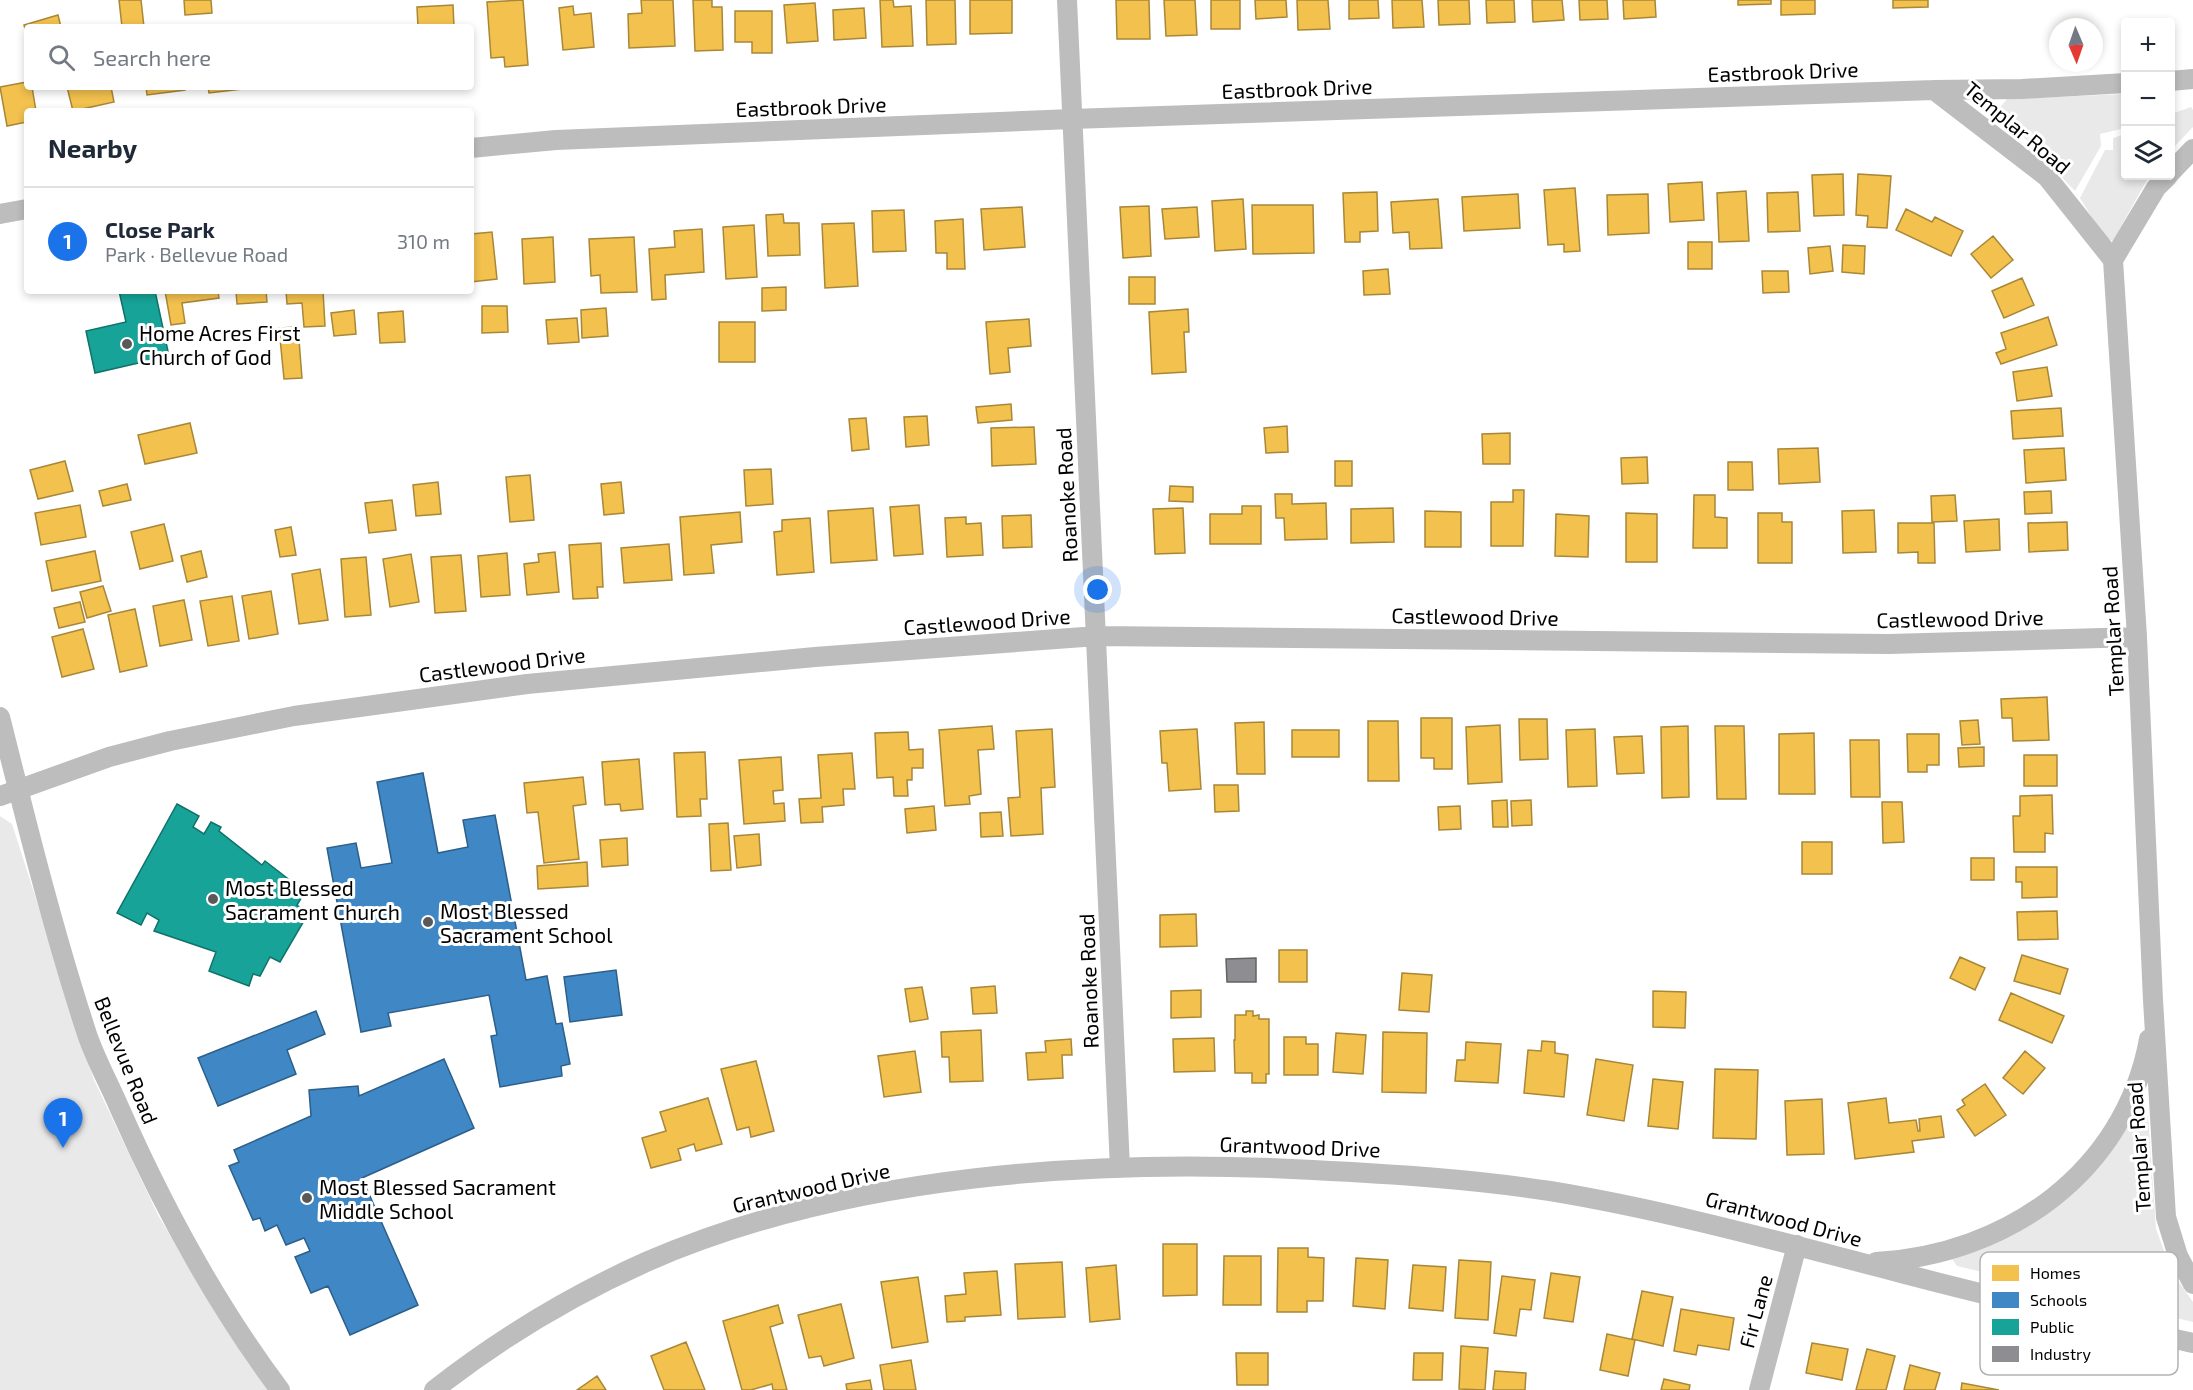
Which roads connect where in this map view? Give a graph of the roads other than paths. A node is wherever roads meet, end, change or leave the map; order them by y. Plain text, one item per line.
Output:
1 (1067, 0) edge
2 (2193, 79) edge
3 (2175, 81) edge
4 (2121, 83) edge
5 (1934, 90) junction
6 (1072, 119) junction
7 (474, 148) edge
8 (2193, 149) edge
9 (2175, 168) edge
10 (2163, 180) edge
11 (24, 209) edge
12 (0, 214) edge
13 (2113, 260) junction
14 (1097, 636) junction
15 (2137, 638) junction
16 (0, 717) edge
17 (9, 792) edge
18 (2153, 1000) junction
19 (1119, 1168) junction
20 (1797, 1245) junction
21 (2177, 1252) edge
22 (2178, 1256) edge
23 (1861, 1262) junction
24 (2193, 1284) edge
25 (1980, 1292) edge
26 (2178, 1340) edge
27 (2193, 1343) edge
28 (280, 1390) edge
29 (434, 1390) edge
30 (1759, 1390) edge

1 - 6 street, Roanoke Road
2 - 3 street
4 - 5 street, Eastbrook Drive
5 - 6 street, Eastbrook Drive
5 - 13 street, Templar Road
6 - 7 street, Eastbrook Drive
6 - 14 street, Roanoke Road
8 - 9 street
10 - 13 street
11 - 12 street
13 - 15 street, Templar Road
14 - 15 street, Castlewood Drive
14 - 17 street, Castlewood Drive
14 - 19 street, Roanoke Road
15 - 18 street, Templar Road
16 - 17 street, Bellevue Road
17 - 28 street, Bellevue Road
18 - 21 street, Templar Road
18 - 23 street, Templar Road
19 - 20 street, Grantwood Drive
19 - 29 street, Grantwood Drive
20 - 23 street, Grantwood Drive
20 - 30 street, Fir Lane
22 - 24 street, Templar Road
23 - 25 street, Grantwood Drive
26 - 27 street, Grantwood Drive

